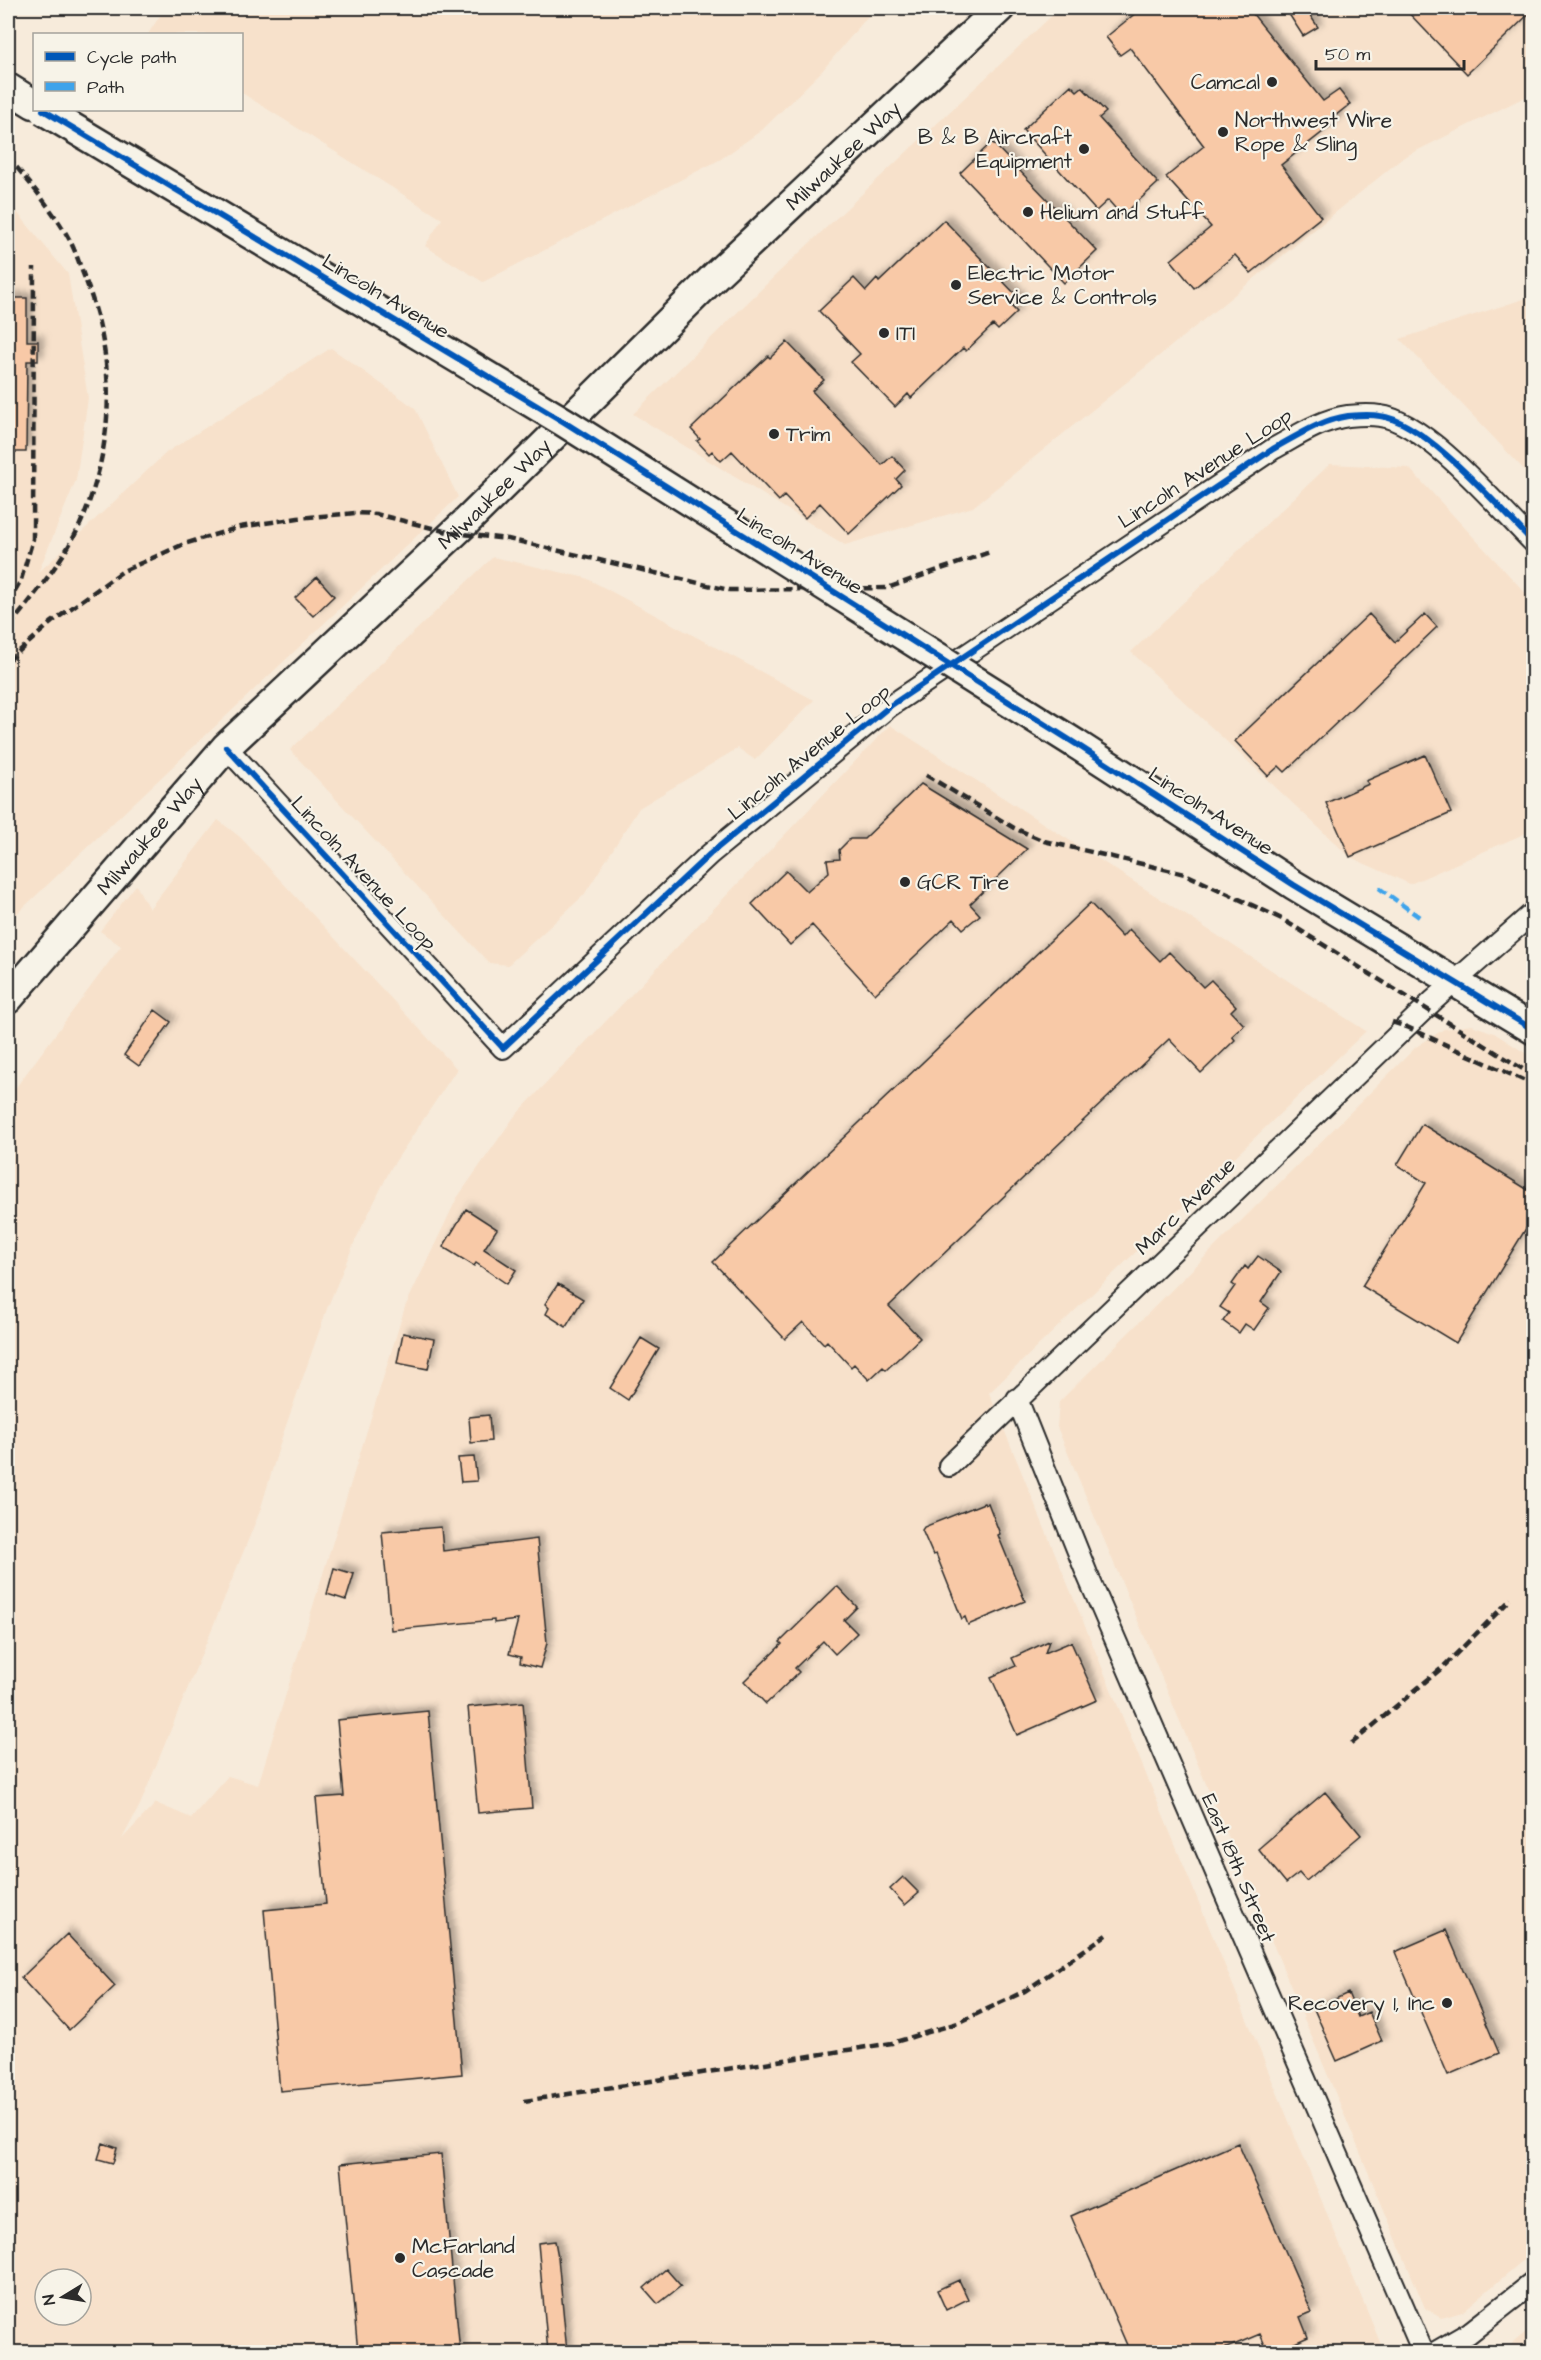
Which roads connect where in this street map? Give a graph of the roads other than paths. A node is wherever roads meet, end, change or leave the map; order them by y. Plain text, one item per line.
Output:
1 (1000, 8) edge
2 (8, 88) edge
3 (33, 103) edge
4 (45, 111) edge
5 (1533, 543) edge
6 (226, 747) junction
7 (1533, 912) edge
8 (1455, 982) junction
9 (8, 999) edge
10 (1533, 1030) edge
11 (1017, 1399) junction
12 (949, 1466) dead end
13 (1533, 2282) edge
14 (1423, 2352) edge
15 (1436, 2352) edge

1 - 6 street, Milwaukee Way
2 - 3 street
4 - 8 street, Lincoln Avenue, bridge
5 - 6 street, Lincoln Avenue Loop
6 - 9 street, Milwaukee Way
7 - 8 street
8 - 10 street, Lincoln Avenue
8 - 11 street, Marc Avenue
11 - 12 street, Marc Avenue
11 - 14 street, East 18th Street
13 - 15 street

